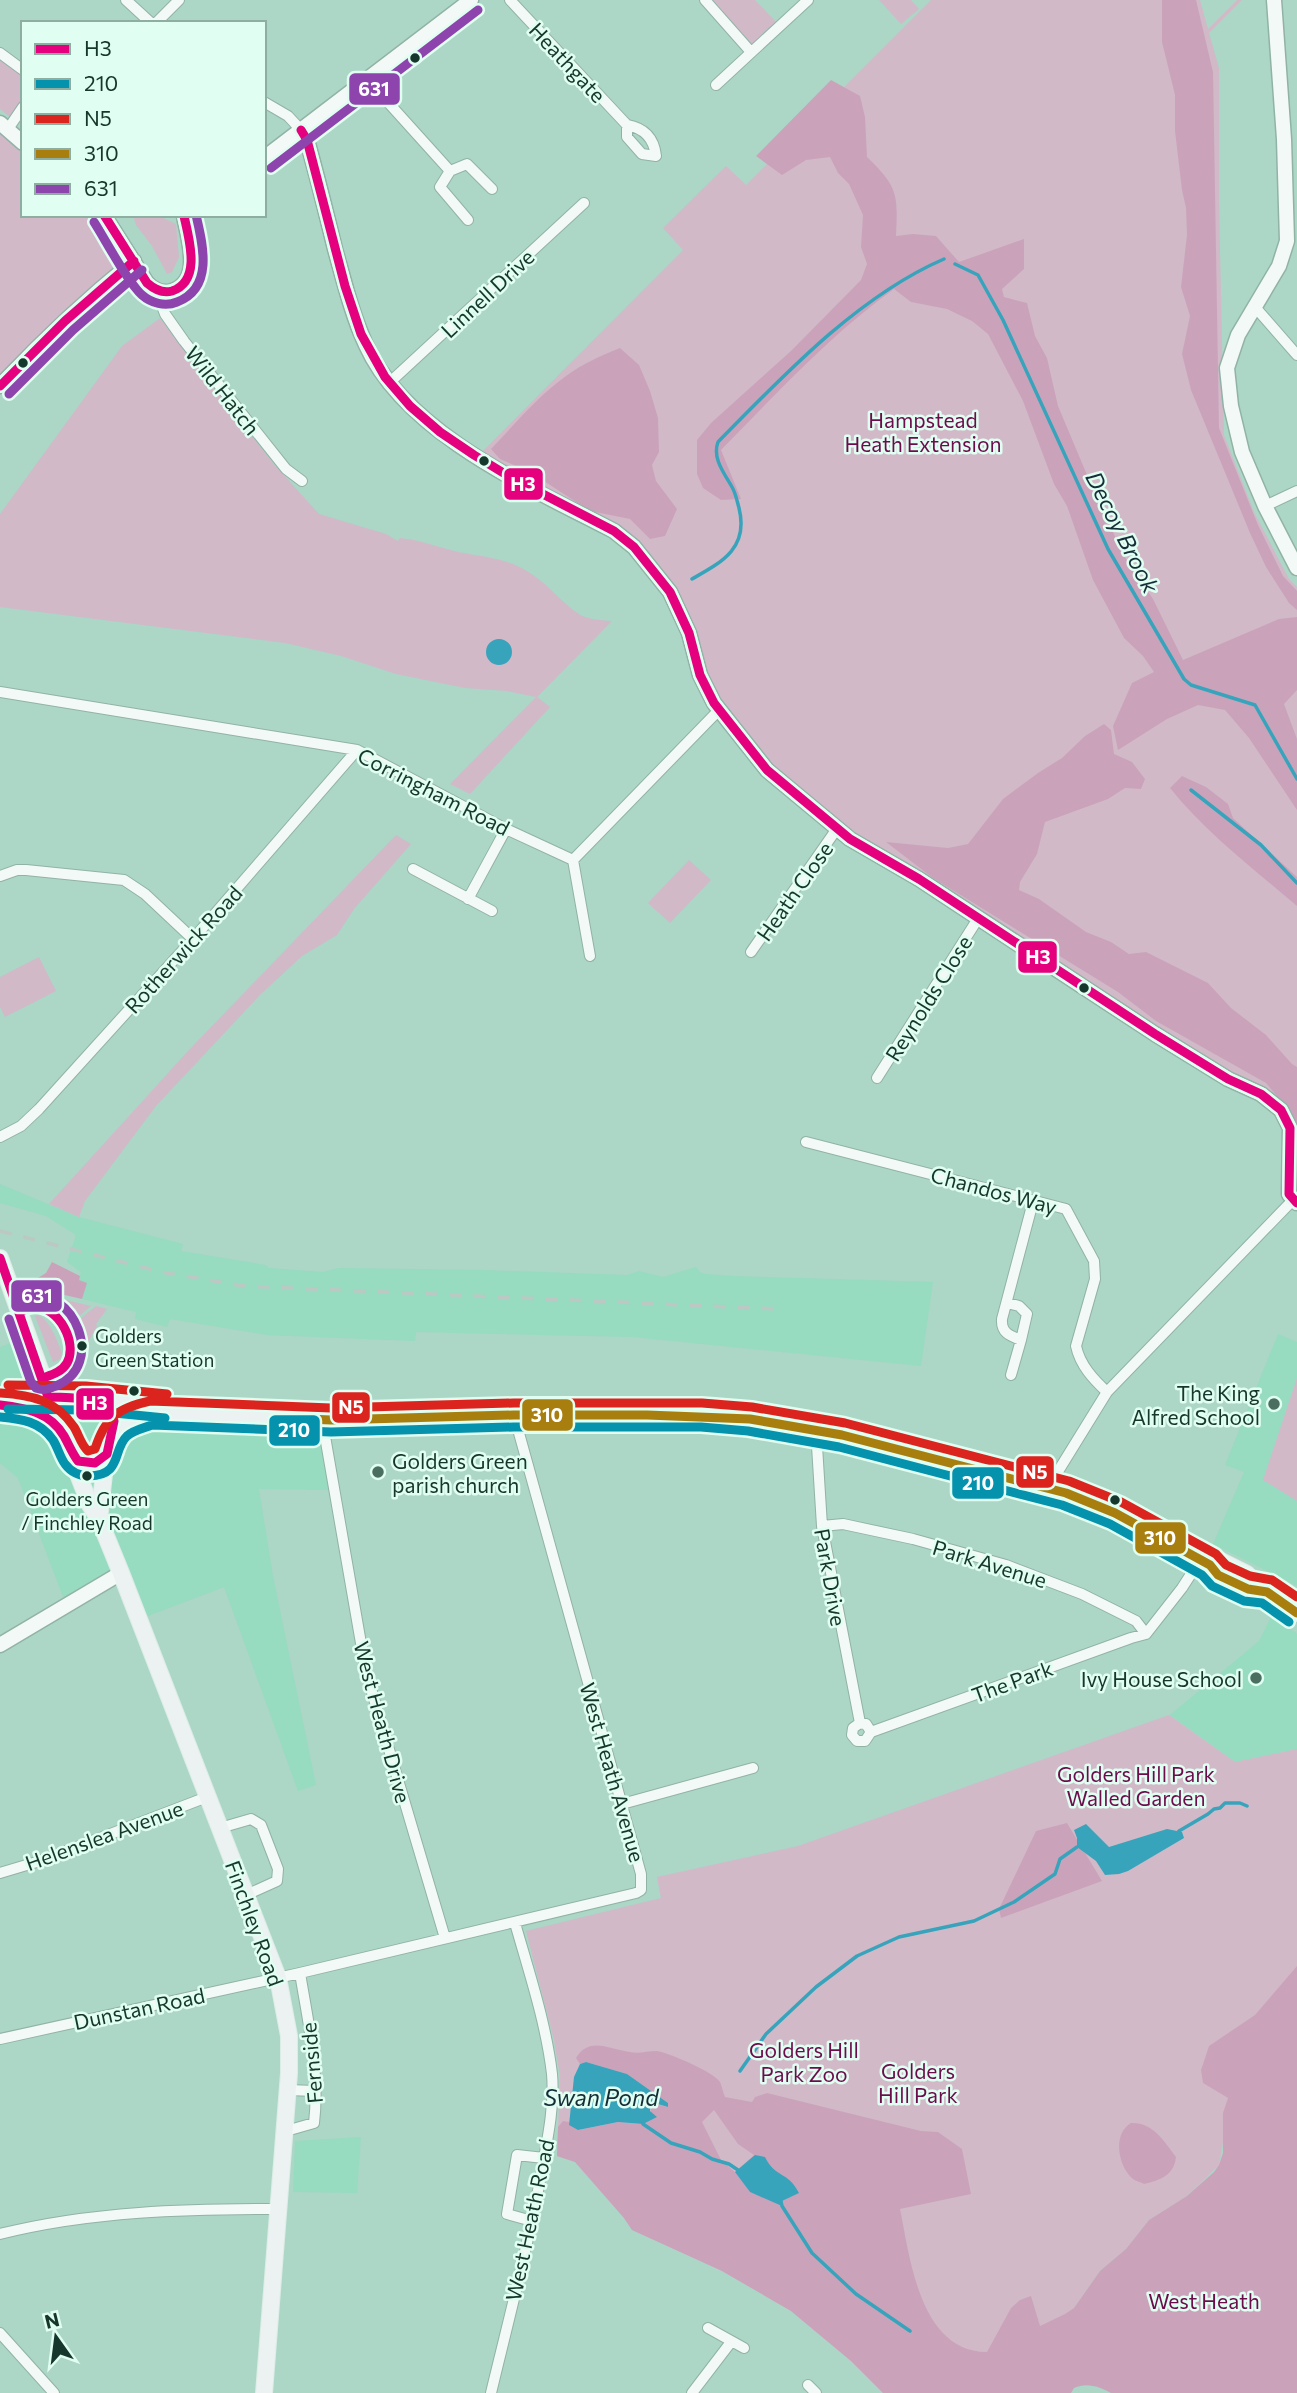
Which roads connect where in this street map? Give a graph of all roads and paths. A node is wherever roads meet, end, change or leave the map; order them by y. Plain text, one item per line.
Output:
1 (126, 0) edge
2 (179, 0) edge
3 (471, 0) edge
4 (510, 0) edge
5 (705, 0) edge
6 (808, 0) edge
7 (1274, 0) edge
8 (151, 21) edge
9 (155, 21) edge
10 (0, 52) edge
11 (751, 52) junction
12 (21, 68) edge
13 (368, 79) junction
14 (716, 85) dead end
15 (266, 103) edge
16 (21, 109) edge
17 (626, 125) dead end
18 (4, 126) edge
19 (301, 130) junction
20 (21, 141) edge
21 (266, 156) edge
22 (450, 171) junction
23 (492, 189) dead end
24 (584, 204) dead end
25 (105, 217) edge
26 (184, 217) edge
27 (468, 220) dead end
28 (134, 261) junction
29 (156, 290) junction
30 (1255, 307) junction
31 (1297, 355) edge
32 (389, 383) junction
33 (0, 386) edge
34 (302, 481) dead end
35 (1297, 491) edge
36 (1265, 506) junction
37 (1297, 568) edge
38 (0, 692) edge
39 (719, 710) junction
40 (357, 750) junction
41 (506, 829) junction
42 (836, 830) junction
43 (573, 860) junction
44 (413, 869) dead end
45 (0, 876) edge
46 (468, 899) junction
47 (492, 911) dead end
48 (979, 917) junction
49 (193, 939) junction
50 (751, 952) dead end
51 (590, 956) dead end
52 (877, 1078) dead end
53 (0, 1137) edge
54 (806, 1142) dead end
55 (1295, 1201) edge
56 (1033, 1202) junction
57 (0, 1258) edge
58 (1006, 1303) junction
59 (1021, 1340) junction
60 (1011, 1375) dead end
61 (1107, 1392) junction
62 (0, 1397) edge
63 (48, 1397) junction
64 (85, 1398) junction
65 (0, 1405) edge
66 (240, 1415) junction
67 (514, 1415) junction
68 (323, 1419) junction
69 (816, 1430) junction
70 (63, 1433) junction
71 (113, 1433) junction
72 (107, 1454) junction
73 (72, 1455) junction
74 (1050, 1488) junction
75 (99, 1519) junction
76 (822, 1526) junction
77 (1205, 1562) junction
78 (121, 1573) junction
79 (1297, 1613) edge
80 (1146, 1634) junction
81 (0, 1645) edge
82 (866, 1726) junction
83 (857, 1741) joint
84 (753, 1768) dead end
85 (208, 1797) junction
86 (622, 1804) junction
87 (220, 1828) junction
88 (0, 1873) edge
89 (246, 1895) junction
90 (515, 1923) junction
91 (446, 1938) junction
92 (300, 1973) junction
93 (278, 1978) junction
94 (0, 2039) edge
95 (288, 2090) junction
96 (315, 2091) junction
97 (286, 2131) junction
98 (544, 2158) junction
99 (280, 2209) junction
100 (532, 2221) junction
101 (0, 2234) edge
102 (708, 2328) dead end
103 (0, 2333) edge
104 (731, 2342) junction
105 (744, 2348) dead end
106 (808, 2385) dead end
107 (54, 2393) edge
108 (264, 2393) edge
109 (491, 2393) edge
110 (692, 2393) edge
111 (816, 2393) edge

1 - 8 street
2 - 9 street
3 - 13 street
4 - 17 street, Heathgate
5 - 11 street
6 - 11 street
7 - 30 street
10 - 12 street
11 - 14 street
13 - 19 street
13 - 22 street
15 - 19 street
16 - 18 street
18 - 20 street
19 - 21 street
19 - 32 street
22 - 23 street
22 - 27 street
24 - 32 street, Linnell Drive
25 - 28 street
26 - 29 street
28 - 29 street
28 - 33 street
29 - 34 street, Wild Hatch
30 - 31 street
30 - 36 street
32 - 39 street
35 - 36 street
36 - 37 street
38 - 40 street, Corringham Road
39 - 42 street
39 - 43 street
40 - 41 street, Corringham Road
40 - 49 street, Rotherwick Road
41 - 43 street, Corringham Road
41 - 46 street
42 - 48 street
42 - 50 street, Heath Close
43 - 51 street
44 - 46 street
45 - 49 street
46 - 47 street
48 - 52 street, Reynolds Close
48 - 55 street
49 - 53 street, Rotherwick Road
54 - 56 street, Chandos Way
55 - 61 street
56 - 58 street
56 - 61 street, Chandos Way
57 - 63 main road, Finchley Road
58 - 59 street
58 - 59 street
59 - 60 street
61 - 74 street
62 - 63 main road
63 - 64 main road
63 - 70 main road, Finchley Road
64 - 66 main road
64 - 70 main road
64 - 71 main road
65 - 70 main road
66 - 68 main road
66 - 71 main road
67 - 68 main road
67 - 69 main road
67 - 86 street, West Heath Avenue
68 - 91 street, West Heath Drive
69 - 74 main road
69 - 76 street, Park Drive
70 - 73 main road, Finchley Road
71 - 72 main road, Finchley Road
72 - 73 main road
72 - 75 main road, Finchley Road
73 - 75 main road, Finchley Road
74 - 77 main road
75 - 78 main road, Finchley Road
76 - 80 street, Park Avenue
76 - 82 street, Park Drive
77 - 79 main road
77 - 80 street
78 - 81 street
78 - 85 main road, Finchley Road
80 - 82 street, The Park
82 - 83 street, The Park
82 - 83 street, Park Drive
84 - 86 street
85 - 87 main road, Finchley Road
85 - 88 street, Helenslea Avenue
86 - 90 street, West Heath Avenue
87 - 89 main road, Finchley Road
87 - 89 street
89 - 93 main road, Finchley Road
90 - 91 street, West Heath Avenue
90 - 98 street, West Heath Road
91 - 92 street, West Heath Avenue
92 - 93 street, West Heath Avenue
92 - 96 street, Fernside
93 - 94 street, Dunstan Road
93 - 95 main road, Finchley Road
95 - 96 street
95 - 97 main road, Finchley Road
96 - 97 street, Fernside
97 - 99 main road, Finchley Road
98 - 100 street, West Heath Road
98 - 100 street
99 - 101 street
99 - 108 main road, Finchley Road
100 - 109 street, West Heath Road
102 - 104 street
103 - 107 street
104 - 105 street
104 - 110 street
106 - 111 street

